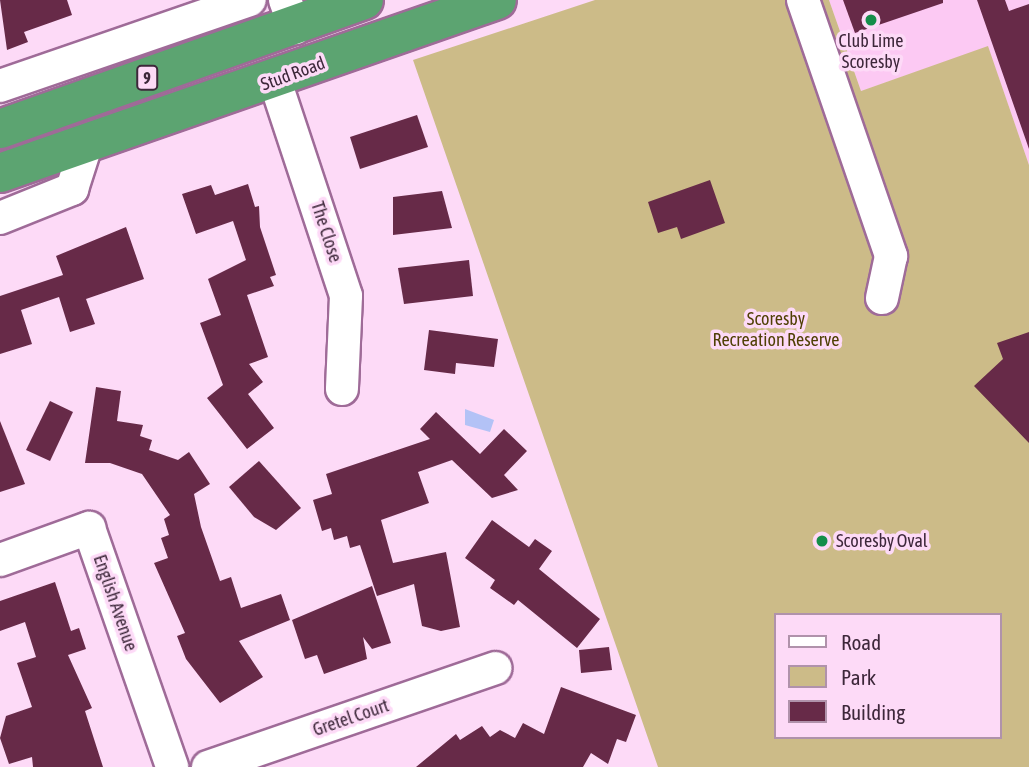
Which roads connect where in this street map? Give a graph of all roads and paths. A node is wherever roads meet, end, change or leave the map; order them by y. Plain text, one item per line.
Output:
1 (250, 0) edge
2 (365, 0) edge
3 (497, 0) edge
4 (803, 0) edge
5 (290, 14) edge
6 (292, 75) junction
7 (0, 86) edge
8 (0, 128) edge
9 (87, 142) junction
10 (0, 173) edge
11 (0, 218) edge
12 (882, 298) dead end
13 (342, 389) dead end
14 (0, 560) edge
15 (495, 668) dead end
16 (172, 767) edge
17 (208, 767) edge

1 - 7 street
2 - 5 highway, 9
3 - 6 highway, Stud Road / 9
4 - 12 street
5 - 6 highway
5 - 8 highway, 9
6 - 9 highway, Stud Road / 9
6 - 13 street, The Close
9 - 10 highway, Stud Road / 9
9 - 11 street
14 - 16 street, English Avenue
15 - 17 street, Gretel Court

